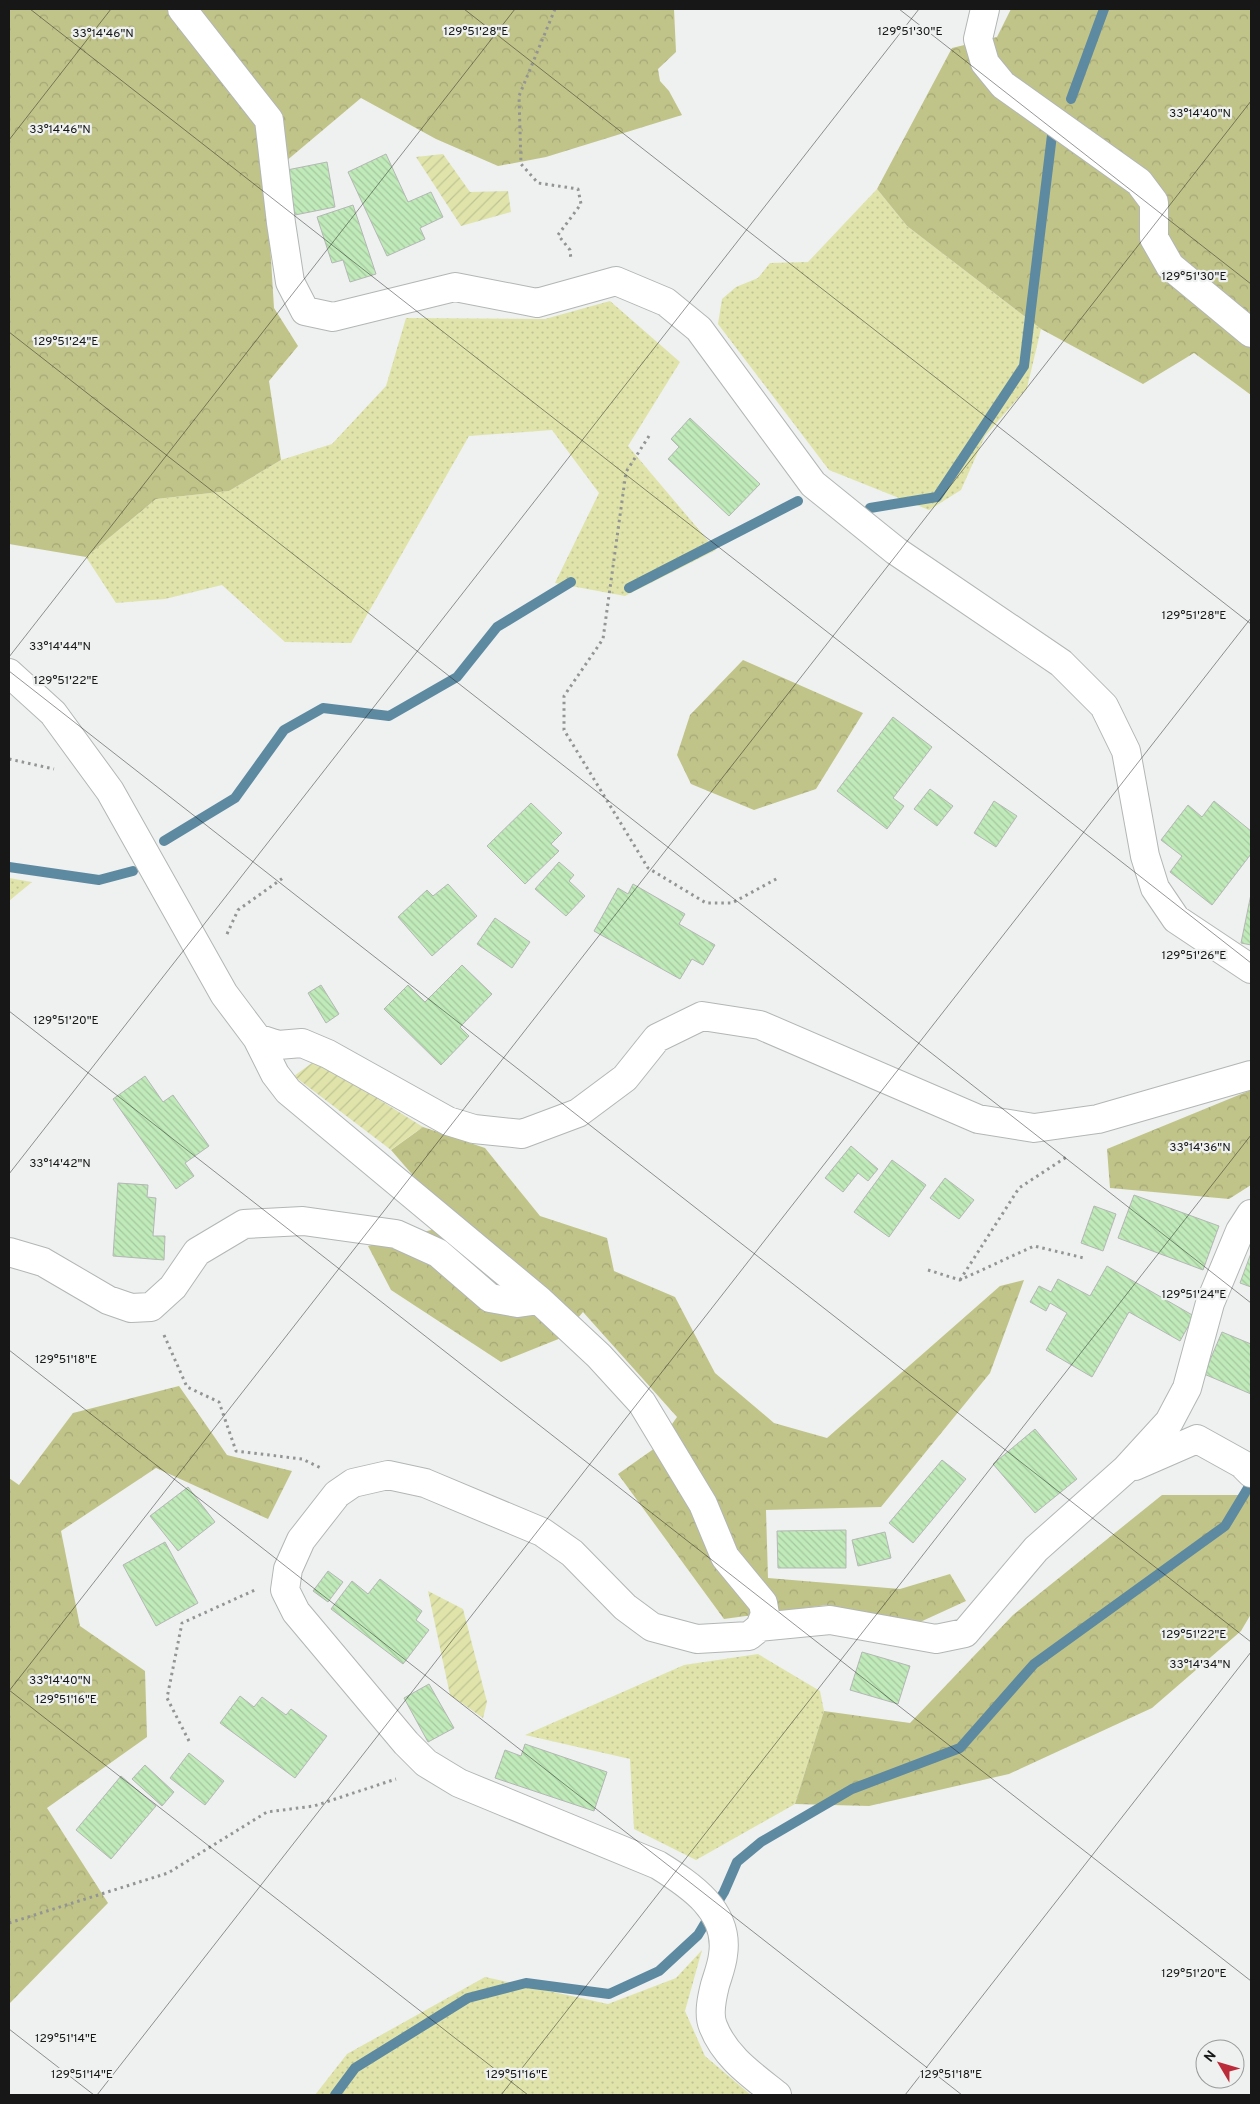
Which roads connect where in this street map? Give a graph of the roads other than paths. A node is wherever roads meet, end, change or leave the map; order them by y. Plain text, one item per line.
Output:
1 (182, 9) edge
2 (985, 9) edge
3 (1251, 333) edge
4 (9, 673) edge
5 (1251, 969) edge
6 (257, 1038) junction
7 (1251, 1075) edge
8 (1251, 1214) edge
9 (9, 1252) edge
10 (539, 1300) junction
11 (1247, 1468) edge
12 (1126, 1469) junction
13 (760, 1627) junction
14 (777, 2095) edge

1 - 5 street
2 - 3 street
4 - 6 street
6 - 7 street
6 - 10 street
8 - 12 street
9 - 10 street
10 - 13 street
11 - 12 street
12 - 13 street
13 - 14 street

